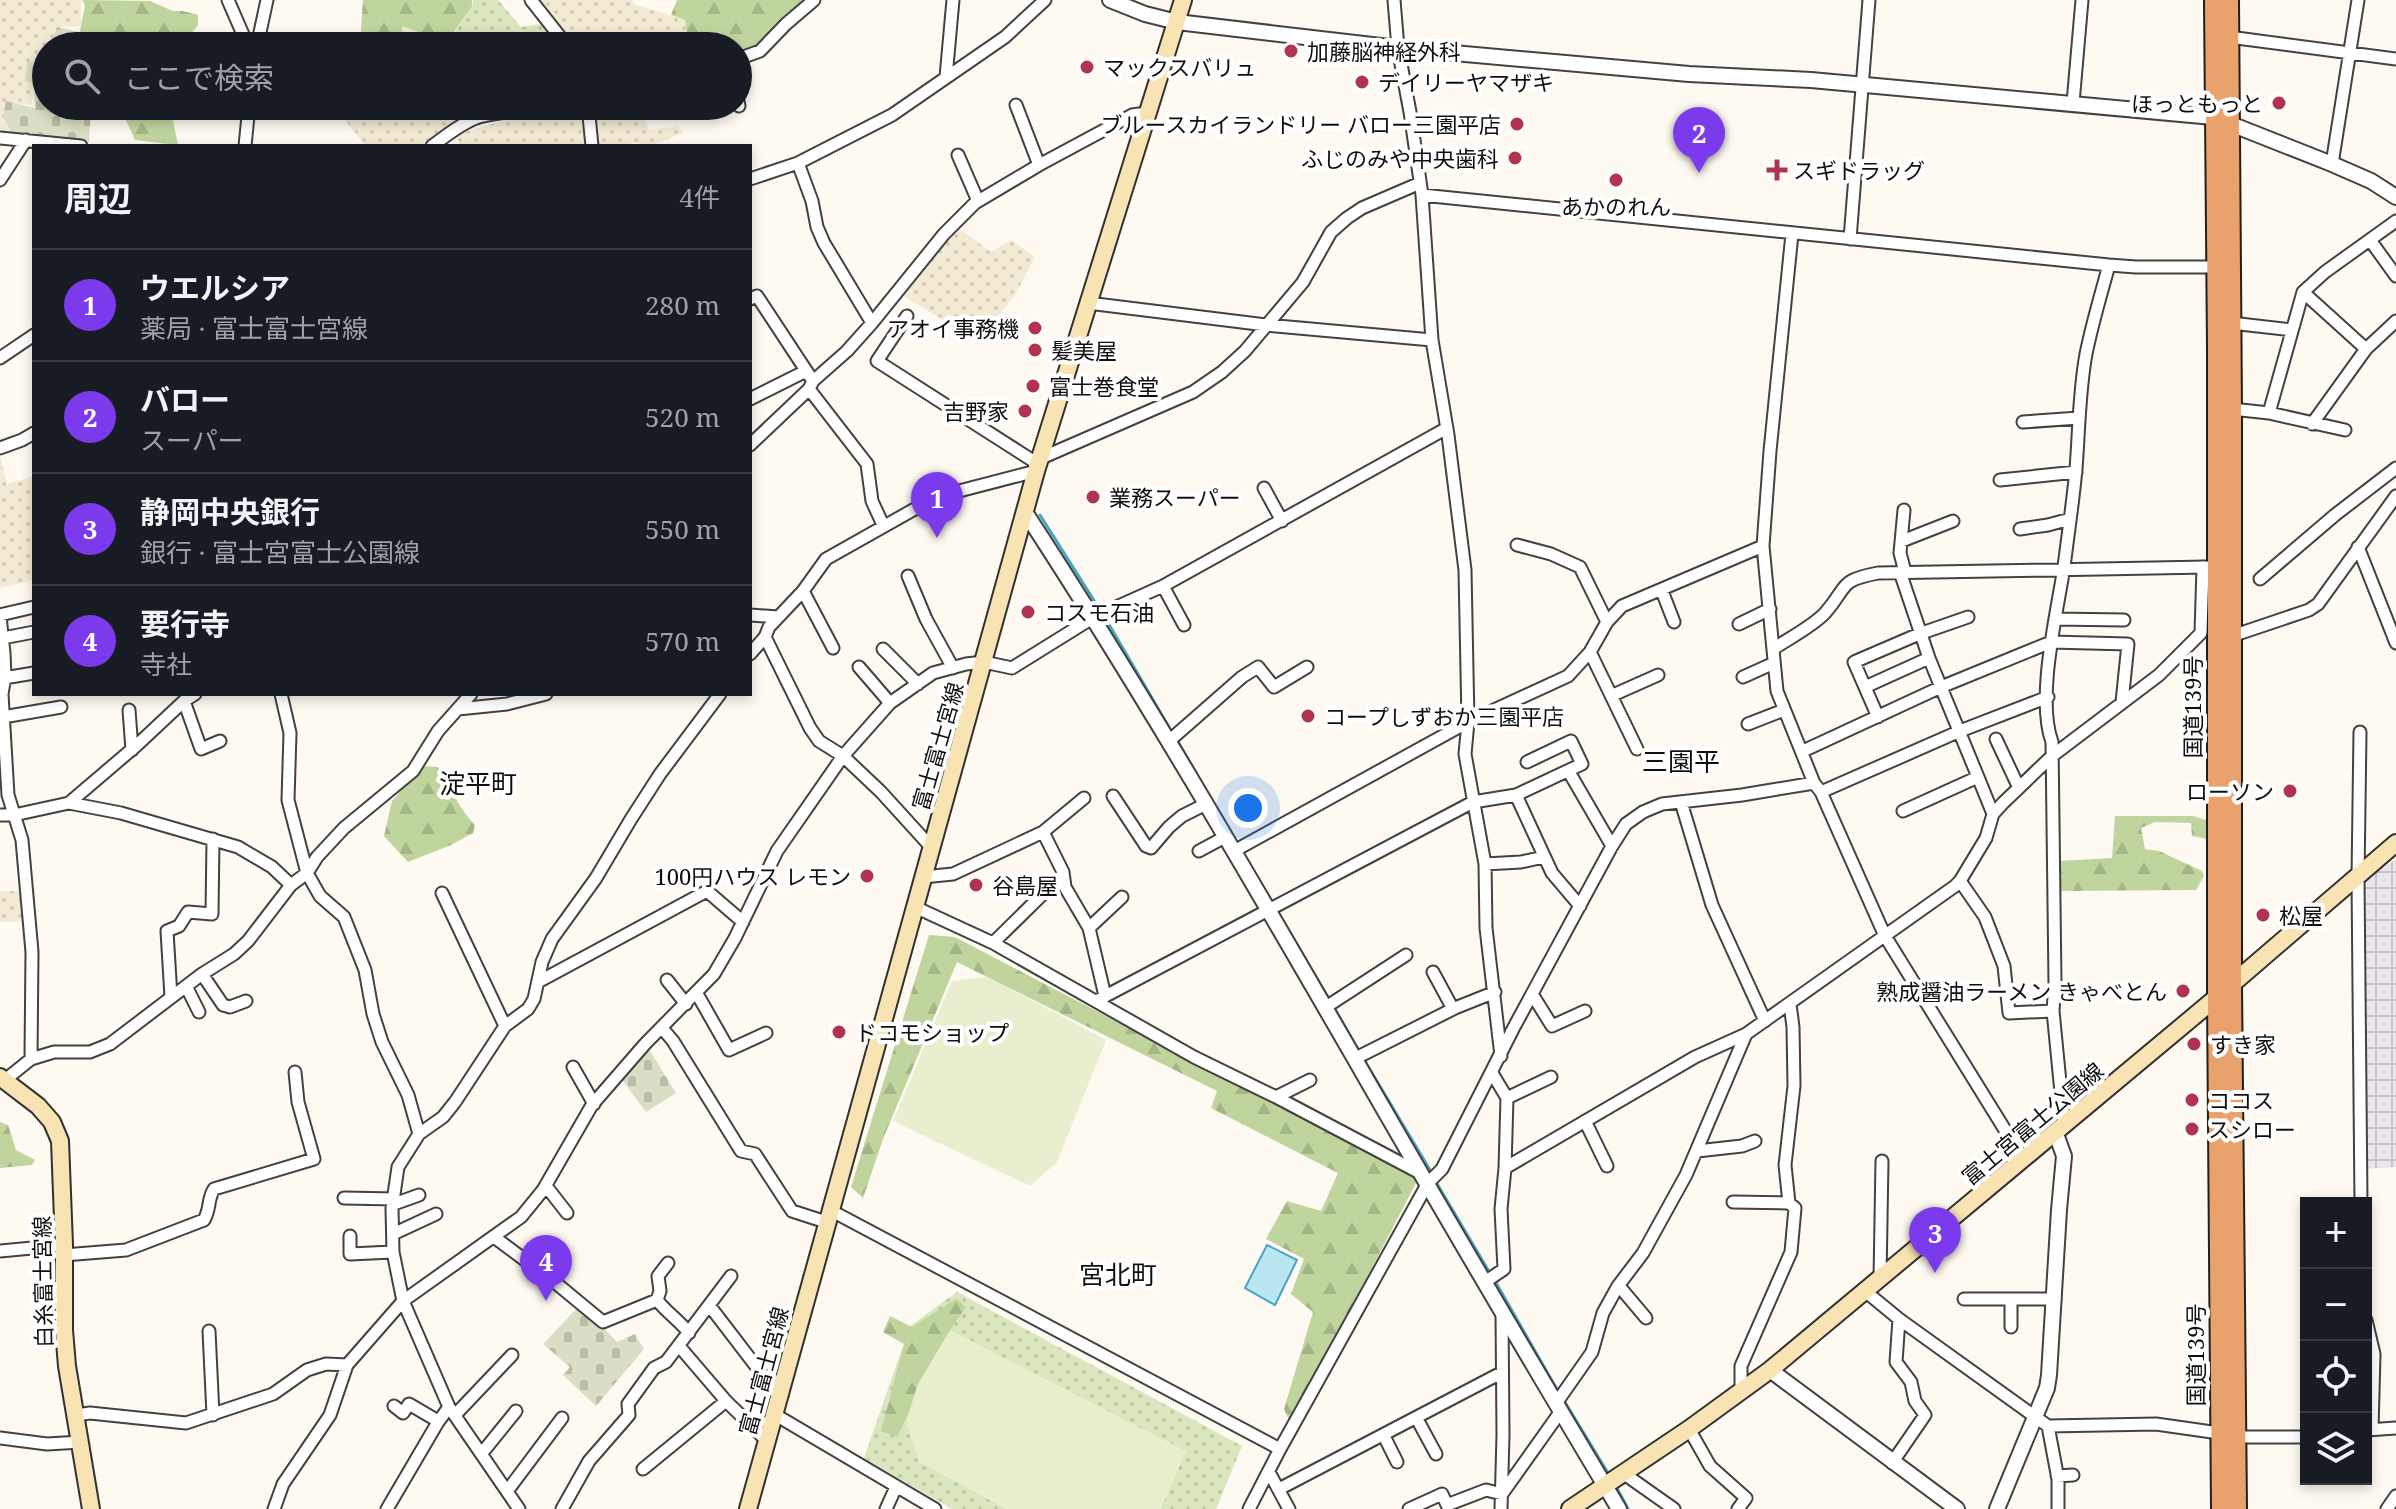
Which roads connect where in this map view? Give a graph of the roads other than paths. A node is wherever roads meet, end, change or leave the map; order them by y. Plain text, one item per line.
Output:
1 (228, 0) edge
2 (267, 0) edge
3 (531, 0) edge
4 (814, 0) edge
5 (953, 0) edge
6 (1045, 0) edge
7 (1110, 0) edge
8 (1183, 0) edge
9 (1394, 0) edge
10 (1869, 0) edge
11 (2082, 0) edge
12 (2214, 0) edge
13 (2229, 0) edge
14 (2358, 0) edge
15 (1177, 22) junction
16 (242, 32) edge
17 (260, 32) edge
18 (556, 32) edge
19 (2229, 37) junction
20 (1398, 48) junction
21 (2349, 51) junction
22 (752, 54) edge
23 (2396, 59) edge
24 (946, 77) junction
25 (1862, 85) junction
26 (2073, 103) junction
27 (1016, 105) dead end
28 (1147, 113) junction
29 (248, 120) edge
30 (472, 120) edge
31 (588, 120) edge
32 (2221, 120) junction
33 (0, 138) edge
34 (26, 140) junction
35 (63, 144) edge
36 (245, 144) edge
37 (435, 144) edge
38 (592, 144) edge
39 (958, 155) dead end
40 (798, 163) junction
41 (2332, 164) junction
42 (1039, 165) junction
43 (752, 178) edge
44 (0, 180) edge
45 (1421, 189) junction
46 (2396, 197) edge
47 (978, 201) junction
48 (2396, 221) edge
49 (1792, 234) junction
50 (1850, 239) junction
51 (2370, 240) junction
52 (2109, 265) junction
53 (2216, 267) junction
54 (2396, 276) edge
55 (2303, 292) junction
56 (752, 298) edge
57 (1088, 303) junction
58 (907, 316) dead end
59 (2396, 321) edge
60 (872, 323) junction
61 (2231, 323) junction
62 (1266, 325) junction
63 (2292, 330) junction
64 (32, 336) edge
65 (1432, 340) junction
66 (2366, 349) junction
67 (0, 358) edge
68 (810, 380) junction
69 (752, 398) edge
70 (2232, 409) junction
71 (2269, 413) junction
72 (2079, 418) junction
73 (2023, 422) dead end
74 (2312, 424) junction
75 (1447, 428) junction
76 (2345, 430) dead end
77 (32, 434) edge
78 (752, 443) edge
79 (0, 448) edge
80 (1037, 465) junction
81 (2396, 468) edge
82 (2076, 472) junction
83 (2000, 480) dead end
84 (1264, 488) dead end
85 (2396, 496) edge
86 (1904, 510) dead end
87 (1025, 512) junction
88 (2070, 519) junction
89 (1282, 521) junction
90 (1953, 521) dead end
91 (883, 525) junction
92 (2020, 529) dead end
93 (1902, 541) junction
94 (1517, 545) dead end
95 (1763, 546) junction
96 (2358, 547) junction
97 (2210, 566) junction
98 (2063, 569) junction
99 (1903, 572) junction
100 (908, 576) dead end
101 (2260, 579) dead end
102 (1163, 586) junction
103 (803, 591) junction
104 (1662, 591) junction
105 (32, 607) edge
106 (1770, 609) junction
107 (0, 615) edge
108 (752, 615) edge
109 (1100, 615) junction
110 (778, 617) junction
111 (1968, 617) dead end
112 (2055, 619) junction
113 (2124, 620) dead end
114 (1607, 622) junction
115 (1674, 622) dead end
116 (1739, 624) dead end
117 (1184, 625) dead end
118 (32, 632) edge
119 (1919, 634) junction
120 (2232, 636) junction
121 (765, 637) junction
122 (3, 638) junction
123 (2051, 642) junction
124 (2396, 643) edge
125 (833, 648) dead end
126 (883, 649) dead end
127 (1773, 649) junction
128 (752, 652) edge
129 (1590, 652) junction
130 (1929, 658) junction
131 (984, 662) junction
132 (1774, 663) junction
133 (859, 667) dead end
134 (1307, 667) dead end
135 (953, 668) junction
136 (32, 673) edge
137 (1658, 675) dead end
138 (1743, 677) dead end
139 (4, 678) junction
140 (918, 684) junction
141 (1865, 687) junction
142 (1941, 687) junction
143 (1613, 695) junction
144 (192, 696) edge
145 (281, 696) edge
146 (469, 696) edge
147 (538, 696) edge
148 (718, 696) edge
149 (2048, 697) junction
150 (184, 701) junction
151 (2122, 702) junction
152 (890, 703) junction
153 (61, 707) dead end
154 (458, 709) junction
155 (129, 710) dead end
156 (1784, 710) junction
157 (3, 717) junction
158 (1878, 717) junction
159 (1468, 722) junction
160 (1748, 724) dead end
161 (1960, 731) junction
162 (2360, 732) dead end
163 (1173, 738) junction
164 (1996, 739) dead end
165 (220, 741) dead end
166 (1637, 749) dead end
167 (132, 750) junction
168 (1803, 751) junction
169 (843, 756) junction
170 (2052, 756) junction
171 (1527, 762) dead end
172 (1569, 772) junction
173 (1978, 777) junction
174 (1818, 788) junction
175 (2019, 788) junction
176 (1516, 795) junction
177 (1113, 796) dead end
178 (1084, 798) dead end
179 (1473, 802) junction
180 (1681, 802) junction
181 (69, 803) junction
182 (1206, 804) junction
183 (1903, 811) dead end
184 (1993, 814) junction
185 (0, 815) edge
186 (14, 815) junction
187 (1043, 832) junction
188 (1225, 837) junction
189 (213, 839) junction
190 (2396, 843) edge
191 (1612, 846) junction
192 (931, 847) junction
193 (1238, 849) junction
194 (1199, 851) dead end
195 (1544, 857) junction
196 (1485, 864) junction
197 (307, 873) junction
198 (923, 877) junction
199 (2358, 878) junction
200 (1960, 881) junction
201 (1054, 883) dead end
202 (291, 885) junction
203 (442, 893) dead end
204 (1122, 897) dead end
205 (1580, 906) junction
206 (915, 907) junction
207 (1272, 907) junction
208 (743, 922) junction
209 (1089, 928) junction
210 (1885, 936) junction
211 (993, 943) junction
212 (1406, 955) dead end
213 (1433, 972) dead end
214 (202, 974) junction
215 (667, 980) dead end
216 (538, 982) junction
217 (2232, 985) junction
218 (186, 986) junction
219 (696, 992) junction
220 (1495, 992) junction
221 (1532, 994) junction
222 (171, 997) junction
223 (2217, 997) junction
224 (1100, 999) junction
225 (246, 1001) dead end
226 (686, 1004) junction
227 (1790, 1004) junction
228 (1330, 1005) junction
229 (1453, 1009) junction
230 (1585, 1011) dead end
231 (2053, 1011) junction
232 (199, 1012) dead end
233 (1765, 1021) junction
234 (505, 1026) junction
235 (662, 1028) junction
236 (766, 1033) dead end
237 (1746, 1034) junction
238 (1359, 1056) junction
239 (1501, 1056) junction
240 (31, 1059) junction
241 (573, 1067) dead end
242 (295, 1072) dead end
243 (1492, 1073) junction
244 (1551, 1077) dead end
245 (2, 1078) edge
246 (1310, 1080) dead end
247 (1276, 1097) junction
248 (1507, 1098) junction
249 (594, 1104) junction
250 (1585, 1121) junction
251 (2060, 1127) junction
252 (419, 1134) junction
253 (1755, 1141) dead end
254 (1697, 1151) junction
255 (2023, 1159) junction
256 (1882, 1161) dead end
257 (1607, 1166) dead end
258 (1505, 1168) junction
259 (1430, 1178) junction
260 (546, 1186) junction
261 (419, 1195) dead end
262 (2361, 1197) edge
263 (344, 1198) dead end
264 (394, 1201) junction
265 (1733, 1202) dead end
266 (1789, 1203) junction
267 (567, 1213) dead end
268 (436, 1214) dead end
269 (828, 1216) junction
270 (393, 1234) junction
271 (350, 1236) dead end
272 (494, 1237) junction
273 (64, 1250) junction
274 (0, 1251) edge
275 (393, 1252) junction
276 (668, 1263) dead end
277 (731, 1276) dead end
278 (1490, 1278) junction
279 (1880, 1279) junction
280 (1619, 1286) junction
281 (1865, 1291) junction
282 (1964, 1299) dead end
283 (2011, 1299) junction
284 (2055, 1299) junction
285 (657, 1300) junction
286 (403, 1301) junction
287 (709, 1305) junction
288 (1502, 1313) junction
289 (1646, 1318) dead end
290 (1899, 1319) junction
291 (2011, 1327) dead end
292 (209, 1331) dead end
293 (689, 1333) junction
294 (2371, 1341) edge
295 (679, 1346) junction
296 (512, 1355) dead end
297 (347, 1365) junction
298 (1770, 1370) junction
299 (1501, 1373) junction
300 (1744, 1389) junction
301 (778, 1395) junction
302 (726, 1401) junction
303 (1560, 1401) junction
304 (394, 1406) dead end
305 (452, 1411) junction
306 (516, 1411) dead end
307 (2370, 1413) edge
308 (774, 1414) junction
309 (76, 1415) junction
310 (213, 1415) junction
311 (2035, 1415) junction
312 (562, 1418) dead end
313 (1417, 1419) junction
314 (438, 1421) junction
315 (2048, 1426) junction
316 (2396, 1428) edge
317 (1689, 1429) junction
318 (2372, 1430) edge
319 (2228, 1435) junction
320 (1384, 1436) junction
321 (0, 1438) edge
322 (2300, 1438) edge
323 (767, 1441) junction
324 (81, 1442) junction
325 (1280, 1449) junction
326 (482, 1453) junction
327 (1436, 1454) dead end
328 (1397, 1462) dead end
329 (1892, 1463) junction
330 (643, 1469) dead end
331 (1269, 1472) junction
332 (1623, 1473) junction
333 (2073, 1475) dead end
334 (2057, 1476) junction
335 (1605, 1485) junction
336 (896, 1487) junction
337 (1279, 1489) junction
338 (508, 1490) junction
339 (1502, 1494) junction
340 (2396, 1496) edge
341 (91, 1509) edge
342 (274, 1509) edge
343 (387, 1509) edge
344 (519, 1509) edge
345 (562, 1509) edge
346 (748, 1509) edge
347 (886, 1509) edge
348 (935, 1509) edge
349 (1249, 1509) edge
350 (1289, 1509) edge
351 (1409, 1509) edge
352 (1501, 1509) edge
353 (1570, 1509) edge
354 (1619, 1509) edge
355 (1674, 1509) edge
356 (1738, 1509) edge
357 (1957, 1509) edge
358 (1997, 1509) edge
359 (2058, 1509) edge
360 (2221, 1509) edge
361 (2237, 1509) edge
362 (2387, 1509) edge

1 - 16 street
2 - 17 street
3 - 18 street
4 - 22 street
5 - 24 street
6 - 24 street
7 - 15 street
8 - 15 main road, 富士富士宮線
9 - 20 street
10 - 25 street
11 - 26 street
12 - 32 highway, 国道139号
13 - 19 highway, 国道139号
14 - 21 street
15 - 20 street
15 - 28 main road, 富士富士宮線
19 - 21 street
19 - 32 highway, 国道139号
20 - 25 street
20 - 45 street
21 - 23 street
21 - 41 street
24 - 40 street
25 - 26 street
25 - 50 street
26 - 32 street
27 - 42 street
28 - 42 street
28 - 57 main road, 富士富士宮線
29 - 36 street
30 - 37 street
31 - 38 street
32 - 41 street
32 - 53 highway, 国道139号
32 - 61 highway, 国道139号
33 - 34 street
34 - 35 street
34 - 44 street
39 - 47 street
40 - 43 street
40 - 60 street
41 - 46 street
42 - 47 street
45 - 49 street
45 - 62 street
45 - 65 street
47 - 60 street
48 - 51 street
49 - 50 street
49 - 95 street
50 - 52 street
51 - 54 street
51 - 55 street
52 - 53 street
52 - 72 street
53 - 97 highway, 国道139号
55 - 63 street
55 - 66 street
56 - 68 street
57 - 62 street
57 - 80 main road, 富士富士宮線
58 - 80 street
59 - 66 street
60 - 68 street
61 - 63 street
61 - 70 highway, 国道139号
62 - 65 street
62 - 80 street
63 - 71 street
64 - 67 street
65 - 75 street
66 - 74 street
68 - 69 street
68 - 78 street
68 - 91 street
70 - 71 street
70 - 120 highway, 国道139号
71 - 74 street
72 - 73 street
72 - 82 street
74 - 76 street
75 - 89 street
75 - 159 street
77 - 79 street
80 - 87 main road, 富士富士宮線
80 - 91 street
81 - 101 street
82 - 83 street
82 - 88 street
84 - 89 street
85 - 96 street
86 - 93 street
87 - 109 street
87 - 131 main road, 富士富士宮線
88 - 92 street
88 - 98 street
89 - 102 street
90 - 93 street
91 - 103 street
93 - 99 street
94 - 114 street
95 - 104 street
95 - 106 street
96 - 120 street
96 - 124 street
97 - 98 street
97 - 151 street
97 - 223 highway, 国道139号
98 - 99 street
98 - 112 street
99 - 119 street
99 - 127 street
100 - 135 street
102 - 109 street
102 - 117 street
103 - 110 street
103 - 125 street
104 - 114 street
104 - 115 street
105 - 107 street
106 - 116 street
106 - 127 street
107 - 122 street
108 - 110 street
109 - 131 street
109 - 163 street
110 - 121 street
111 - 119 street
112 - 113 street
112 - 123 street
114 - 129 street
118 - 122 street
119 - 130 street
119 - 141 street
120 - 217 highway, 国道139号
121 - 128 street
121 - 169 street
122 - 139 street
123 - 142 street
123 - 149 street
123 - 151 street
126 - 140 street
127 - 132 street
129 - 143 street
129 - 159 street
130 - 141 street
130 - 142 street
131 - 135 street
131 - 192 main road, 富士富士宮線
132 - 138 street
132 - 156 street
133 - 152 street
134 - 163 street
135 - 140 street
136 - 139 street
137 - 143 street
139 - 157 street
140 - 152 street
141 - 158 street
142 - 158 street
142 - 161 street
143 - 166 street
144 - 150 street
145 - 197 street
146 - 154 street
147 - 154 street
148 - 216 street
149 - 161 street
149 - 170 street
150 - 165 street
150 - 167 street
151 - 170 street
152 - 169 street
153 - 157 street
154 - 197 street
155 - 167 street
156 - 160 street
156 - 168 street
157 - 186 street
158 - 168 street
159 - 179 street
159 - 193 street
161 - 173 street
161 - 174 street
162 - 199 street
163 - 182 street
164 - 175 street
167 - 181 street
168 - 174 street
169 - 192 street
169 - 208 street
170 - 175 street
170 - 231 street
171 - 172 street
172 - 176 street
172 - 191 street
173 - 183 street
173 - 184 street
174 - 180 street
174 - 210 street
175 - 184 street
176 - 179 street
176 - 195 street
177 - 182 street
178 - 187 street
179 - 196 street
179 - 207 street
180 - 191 street
180 - 233 street
181 - 186 street
181 - 189 street
182 - 188 street
184 - 200 street
185 - 186 street
186 - 240 street
187 - 198 street
187 - 209 street
188 - 193 street
188 - 194 street
189 - 202 street
189 - 222 street
190 - 199 main road, 富士宮富士公園線
191 - 205 street
192 - 198 main road, 富士富士宮線
193 - 207 street
195 - 196 street
195 - 205 street
196 - 220 street
197 - 202 street
197 - 252 street
198 - 206 main road, 富士富士宮線
199 - 217 main road, 富士宮富士公園線
199 - 262 street
200 - 210 street
200 - 231 street
201 - 211 street
202 - 214 street
203 - 234 street
204 - 209 street
205 - 221 street
206 - 211 street
206 - 269 main road, 富士富士宮線
207 - 224 street
207 - 228 street
208 - 216 street
208 - 219 street
209 - 224 street
210 - 227 street
210 - 255 street
211 - 224 street
212 - 228 street
213 - 229 street
214 - 218 street
214 - 225 street
215 - 226 street
216 - 234 street
217 - 223 main road, 富士宮富士公園線
217 - 319 highway, 国道139号
218 - 222 street
218 - 232 street
219 - 226 street
219 - 236 street
220 - 229 street
220 - 239 street
221 - 230 street
221 - 239 street
222 - 240 street
223 - 251 main road, 富士宮富士公園線
223 - 319 highway, 国道139号
224 - 247 street
226 - 235 street
227 - 233 street
227 - 266 street
228 - 238 street
229 - 238 street
231 - 251 street
233 - 237 street
234 - 252 street
235 - 249 street
235 - 269 street
237 - 250 street
237 - 254 street
238 - 259 street
239 - 243 street
240 - 245 street
241 - 249 street
242 - 273 street
243 - 248 street
243 - 259 street
244 - 248 street
245 - 273 main road, 白糸富士宮線
246 - 247 street
247 - 259 street
248 - 258 street
249 - 260 street
250 - 257 street
250 - 258 street
251 - 255 main road, 富士宮富士公園線
251 - 284 street
252 - 264 street
253 - 254 street
254 - 280 street
255 - 279 main road, 富士宮富士公園線
256 - 279 street
258 - 278 street
259 - 278 street
259 - 325 street
260 - 267 street
260 - 272 street
261 - 264 street
263 - 264 street
264 - 270 street
265 - 266 street
266 - 300 street
268 - 270 street
269 - 301 main road, 富士富士宮線
269 - 325 street
270 - 275 street
271 - 275 street
272 - 285 street
272 - 286 street
273 - 274 street
273 - 309 main road, 白糸富士宮線
275 - 286 street
276 - 285 street
277 - 287 street
278 - 288 street
279 - 281 main road, 富士宮富士公園線
280 - 289 street
280 - 303 street
281 - 290 street
281 - 298 main road, 富士宮富士公園線
282 - 283 street
283 - 284 street
283 - 291 street
284 - 311 street
285 - 293 street
286 - 297 street
286 - 305 street
287 - 293 street
287 - 301 street
288 - 299 street
288 - 303 street
290 - 311 street
290 - 329 street
292 - 310 street
293 - 295 street
294 - 307 street
295 - 302 street
295 - 345 street
296 - 305 street
297 - 310 street
297 - 342 street
298 - 300 main road, 富士宮富士公園線
298 - 329 street
299 - 313 street
299 - 339 street
300 - 317 main road, 富士宮富士公園線
301 - 308 main road, 富士富士宮線
302 - 323 street
302 - 330 street
303 - 335 street
303 - 339 street
304 - 314 street
305 - 314 street
305 - 326 street
306 - 326 street
308 - 323 main road, 富士富士宮線
308 - 336 street
309 - 310 street
309 - 324 main road, 白糸富士宮線
311 - 315 street
311 - 358 street
312 - 338 street
313 - 320 street
313 - 327 street
314 - 343 street
315 - 319 street
315 - 334 street
316 - 318 street
317 - 332 main road, 富士宮富士公園線
317 - 356 street
319 - 322 street
319 - 360 highway, 国道139号
319 - 361 highway, 国道139号
320 - 328 street
320 - 337 street
321 - 324 street
323 - 346 main road, 富士富士宮線
324 - 341 main road, 白糸富士宮線
325 - 331 street
326 - 338 street
329 - 357 street
331 - 337 street
331 - 349 street
332 - 335 main road, 富士宮富士公園線
332 - 355 street
333 - 334 street
334 - 359 street
335 - 353 main road, 富士宮富士公園線
335 - 354 street
336 - 347 street
336 - 348 street
337 - 350 street
338 - 344 street
339 - 351 street
339 - 352 street
340 - 362 street

